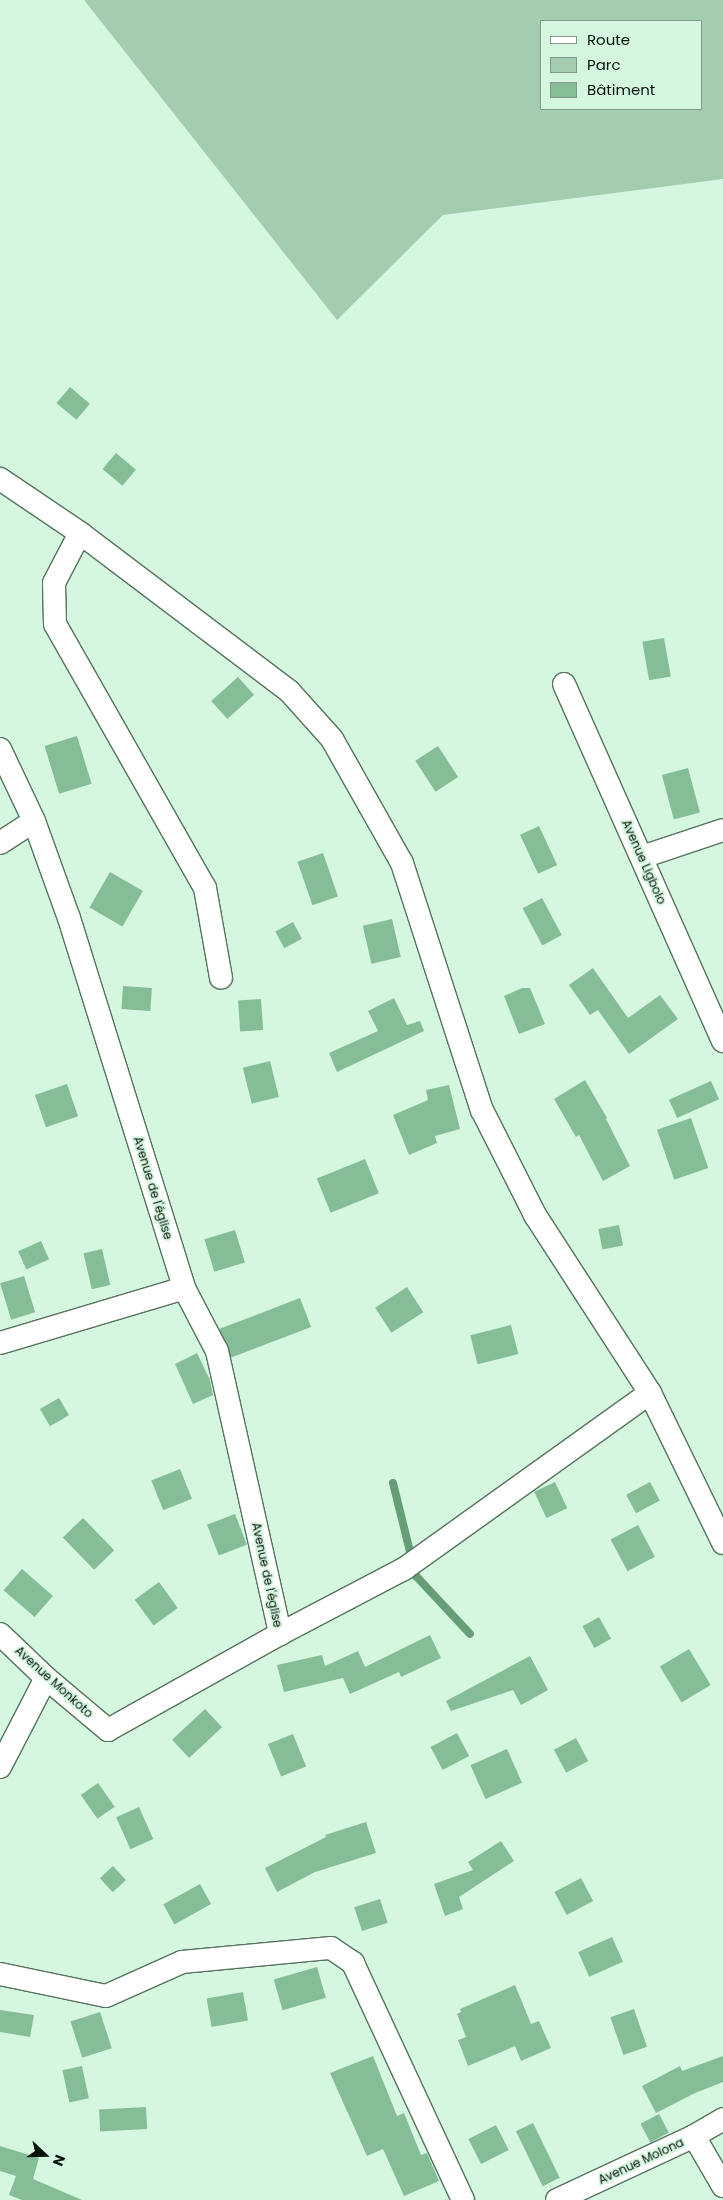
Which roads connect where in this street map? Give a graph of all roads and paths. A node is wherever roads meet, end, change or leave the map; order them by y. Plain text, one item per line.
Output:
1 (0, 479) edge
2 (80, 533) junction
3 (564, 684) dead end
4 (0, 749) edge
5 (34, 821) junction
6 (723, 830) edge
7 (0, 843) edge
8 (642, 857) junction
9 (221, 978) dead end
10 (723, 1041) edge
11 (184, 1288) junction
12 (0, 1343) edge
13 (650, 1393) junction
14 (723, 1542) edge
15 (0, 1634) edge
16 (280, 1634) junction
17 (46, 1678) junction
18 (0, 1768) edge
19 (0, 1974) edge
20 (723, 2118) edge
21 (694, 2136) junction
22 (723, 2186) edge
23 (462, 2200) edge
24 (557, 2200) edge

1 - 2 street
2 - 9 street
2 - 13 street
3 - 8 street, Avenue Ligbolo
4 - 5 street, Avenue de l'église
5 - 7 street
5 - 11 street, Avenue de l'église
6 - 8 street
8 - 10 street, Avenue Ligbolo
11 - 12 street
11 - 16 street, Avenue de l'église
13 - 14 street
13 - 16 street
15 - 17 street, Avenue Monkoto
16 - 17 street, Avenue Monkoto
17 - 18 street
19 - 23 street
20 - 21 street, Avenue Molona
21 - 22 street
21 - 24 street, Avenue Molona

